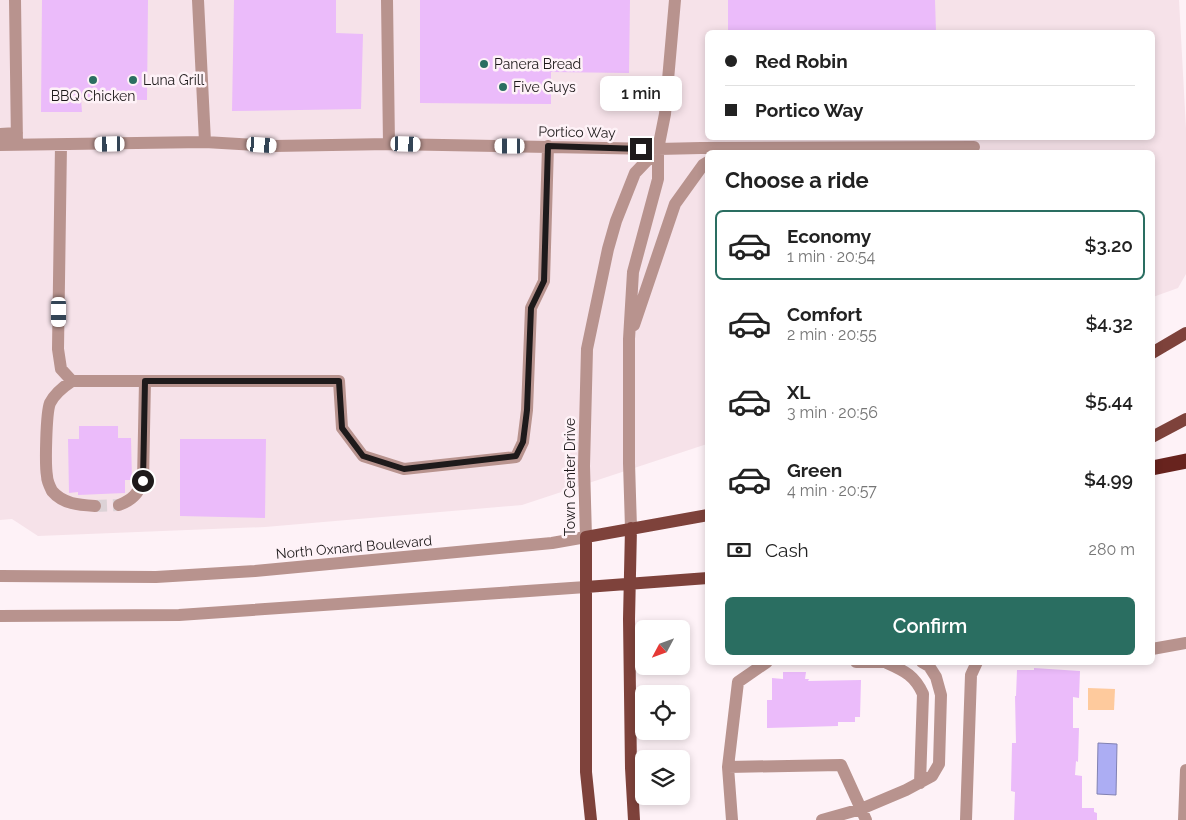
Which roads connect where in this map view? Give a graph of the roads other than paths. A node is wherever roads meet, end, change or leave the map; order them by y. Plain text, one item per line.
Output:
1 (16, 0) edge
2 (198, 0) edge
3 (387, 0) edge
4 (675, 0) edge
5 (0, 134) edge
6 (17, 138) junction
7 (205, 142) junction
8 (389, 144) junction
9 (0, 145) edge
10 (61, 145) junction
11 (548, 146) junction
12 (974, 147) dead end
13 (658, 149) junction
14 (723, 150) edge
15 (705, 164) edge
16 (1186, 333) edge
17 (629, 339) junction
18 (1155, 351) edge
19 (72, 381) junction
20 (145, 381) junction
21 (1186, 419) edge
22 (1155, 435) edge
23 (1186, 461) edge
24 (1155, 467) edge
25 (120, 505) tunnel mouth
26 (94, 506) tunnel mouth
27 (705, 516) edge
28 (631, 528) junction
29 (586, 537) junction
30 (0, 576) edge
31 (705, 578) edge
32 (630, 584) junction
33 (586, 587) junction
34 (0, 616) edge
35 (1186, 643) edge
36 (1155, 648) edge
37 (763, 665) edge
38 (892, 665) edge
39 (927, 665) edge
40 (976, 665) edge
41 (728, 767) junction
42 (1186, 770) edge
43 (920, 783) junction
44 (863, 814) edge
45 (591, 820) edge
46 (634, 820) edge
47 (732, 820) edge
48 (822, 820) edge
49 (966, 820) edge
50 (1184, 820) edge

1 - 6 street
2 - 7 street
3 - 8 street
4 - 13 street
5 - 6 street
6 - 9 street, Portico Way
6 - 10 street, Portico Way
7 - 8 street, Portico Way
7 - 10 street, Portico Way
8 - 11 street, Portico Way
10 - 19 street
11 - 13 street, Portico Way
11 - 20 street
12 - 14 street, Portico Way
13 - 14 street, Portico Way
13 - 17 street
13 - 29 street, Town Center Drive
15 - 17 street
16 - 18 main road
17 - 28 street
19 - 20 street
19 - 26 street
20 - 25 street
21 - 22 main road
23 - 24 highway
27 - 28 main road, North Oxnard Boulevard
28 - 29 main road, North Oxnard Boulevard
28 - 32 main road
29 - 30 street, North Oxnard Boulevard
29 - 33 main road, Town Center Drive
31 - 32 main road
32 - 33 main road
32 - 46 main road
33 - 34 street
33 - 45 main road, Town Center Drive
35 - 36 street
37 - 41 street
38 - 43 street
39 - 43 street
40 - 49 street
41 - 44 street
41 - 47 street
42 - 50 street
43 - 44 street
44 - 48 street

